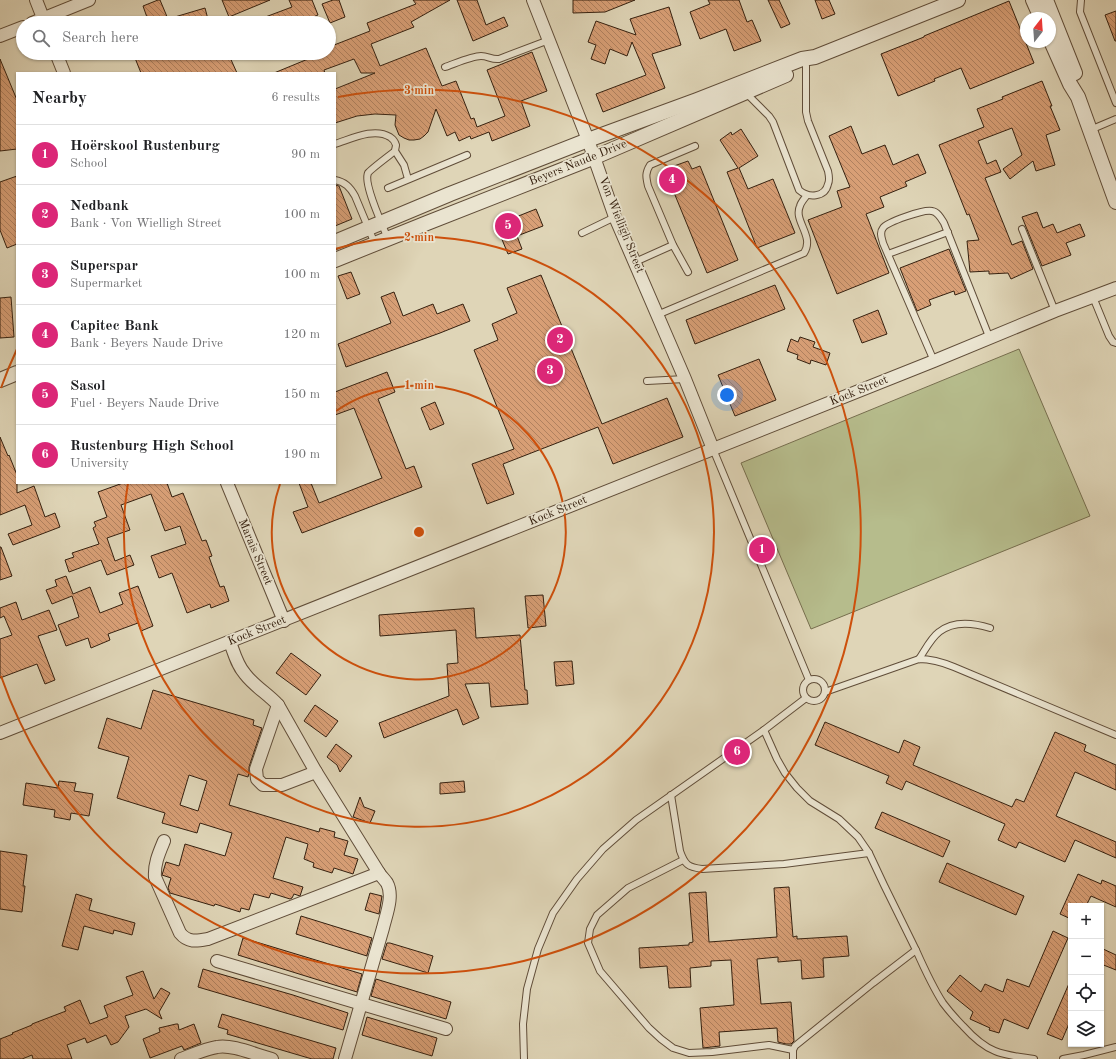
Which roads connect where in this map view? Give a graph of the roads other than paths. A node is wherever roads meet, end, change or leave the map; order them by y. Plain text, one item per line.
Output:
1 (36, 0) edge
2 (89, 0) edge
3 (533, 0) edge
4 (958, 0) edge
5 (1033, 0) edge
6 (1046, 0) edge
7 (1081, 0) edge
8 (1038, 12) edge
9 (39, 16) edge
10 (52, 16) edge
11 (16, 30) edge
12 (0, 36) edge
13 (549, 40) junction
14 (1054, 48) edge
15 (59, 60) edge
16 (811, 62) junction
17 (445, 67) dead end
18 (64, 72) edge
19 (745, 92) junction
20 (1078, 97) junction
21 (1116, 103) edge
22 (1116, 119) edge
23 (1090, 130) junction
24 (588, 140) junction
25 (336, 144) edge
26 (695, 146) dead end
27 (395, 151) junction
28 (467, 155) dead end
29 (595, 158) junction
30 (408, 179) junction
31 (336, 180) edge
32 (388, 188) dead end
33 (807, 195) junction
34 (1116, 202) edge
35 (615, 217) junction
36 (382, 223) junction
37 (368, 229) junction
38 (1022, 229) dead end
39 (948, 232) junction
40 (582, 233) dead end
41 (388, 239) junction
42 (336, 242) edge
43 (375, 244) junction
44 (673, 245) junction
45 (888, 254) junction
46 (336, 260) edge
47 (634, 262) junction
48 (688, 272) dead end
49 (1116, 288) edge
50 (1093, 297) junction
51 (1055, 311) junction
52 (657, 316) junction
53 (990, 338) junction
54 (1116, 343) edge
55 (934, 361) junction
56 (16, 373) edge
57 (684, 379) junction
58 (0, 380) edge
59 (647, 381) dead end
60 (16, 383) edge
61 (0, 389) edge
62 (713, 449) junction
63 (227, 484) edge
64 (284, 621) junction
65 (990, 628) dead end
66 (230, 642) junction
67 (919, 659) junction
68 (809, 680) junction
69 (825, 692) junction
70 (806, 698) junction
71 (278, 705) junction
72 (764, 730) junction
73 (0, 733) edge
74 (1116, 735) edge
75 (316, 772) junction
76 (671, 795) junction
77 (164, 841) dead end
78 (869, 853) junction
79 (683, 860) junction
80 (379, 873) junction
81 (916, 950) junction
82 (217, 961) dead end
83 (360, 1004) junction
84 (446, 1029) dead end
85 (1116, 1048) edge
86 (793, 1050) junction
87 (181, 1059) edge
88 (272, 1059) edge
89 (345, 1059) edge
90 (524, 1059) edge
91 (793, 1059) edge
92 (1034, 1059) edge
93 (1063, 1059) edge

1 - 9 street
2 - 10 street
3 - 13 street, Von Wielligh Street
4 - 16 street, Beyers Naude Drive
5 - 8 street
6 - 20 street
7 - 21 lane
11 - 12 street
13 - 17 lane
13 - 24 street, Von Wielligh Street
14 - 20 street
15 - 18 street
16 - 19 street, Beyers Naude Drive
16 - 24 street, Beyers Naude Drive
16 - 33 lane
19 - 29 street, Beyers Naude Drive
19 - 33 lane
20 - 23 street
22 - 23 lane
23 - 34 street
24 - 29 street, Von Wielligh Street
24 - 36 street, Beyers Naude Drive
25 - 27 lane
26 - 44 lane
27 - 30 lane
27 - 36 lane
28 - 30 lane
29 - 35 street, Von Wielligh Street
29 - 41 street, Beyers Naude Drive
30 - 32 lane
31 - 37 lane
33 - 52 lane
35 - 40 lane
35 - 47 street, Von Wielligh Street
36 - 37 street, Beyers Naude Drive
36 - 41 lane
37 - 42 street, Beyers Naude Drive
37 - 43 lane
38 - 51 lane
39 - 45 lane
39 - 45 lane
39 - 53 lane
41 - 43 street, Beyers Naude Drive
43 - 46 street, Beyers Naude Drive
44 - 47 lane
44 - 48 lane
45 - 55 lane
47 - 52 street, Von Wielligh Street
49 - 50 street, Kock Street
50 - 51 street, Kock Street
50 - 54 lane
51 - 53 street, Kock Street
52 - 57 street, Von Wielligh Street
53 - 55 street, Kock Street
55 - 62 street, Kock Street
56 - 58 street
57 - 59 lane
57 - 62 street, Von Wielligh Street
60 - 61 street
62 - 64 street, Kock Street
62 - 68 lane
63 - 64 street, Marais Street
64 - 66 street, Kock Street
65 - 67 lane
66 - 71 street
66 - 73 street, Kock Street
67 - 69 lane
67 - 74 lane
68 - 69 lane
68 - 70 lane
69 - 70 lane
70 - 72 lane
71 - 75 street
71 - 75 street
72 - 76 lane
72 - 78 lane
75 - 80 street
76 - 79 lane
76 - 90 lane
77 - 80 street
78 - 79 lane
78 - 81 lane
79 - 86 lane
80 - 83 street
81 - 86 lane
81 - 92 lane
82 - 83 street
83 - 84 street
83 - 89 street
85 - 93 lane
86 - 91 lane
87 - 88 street

